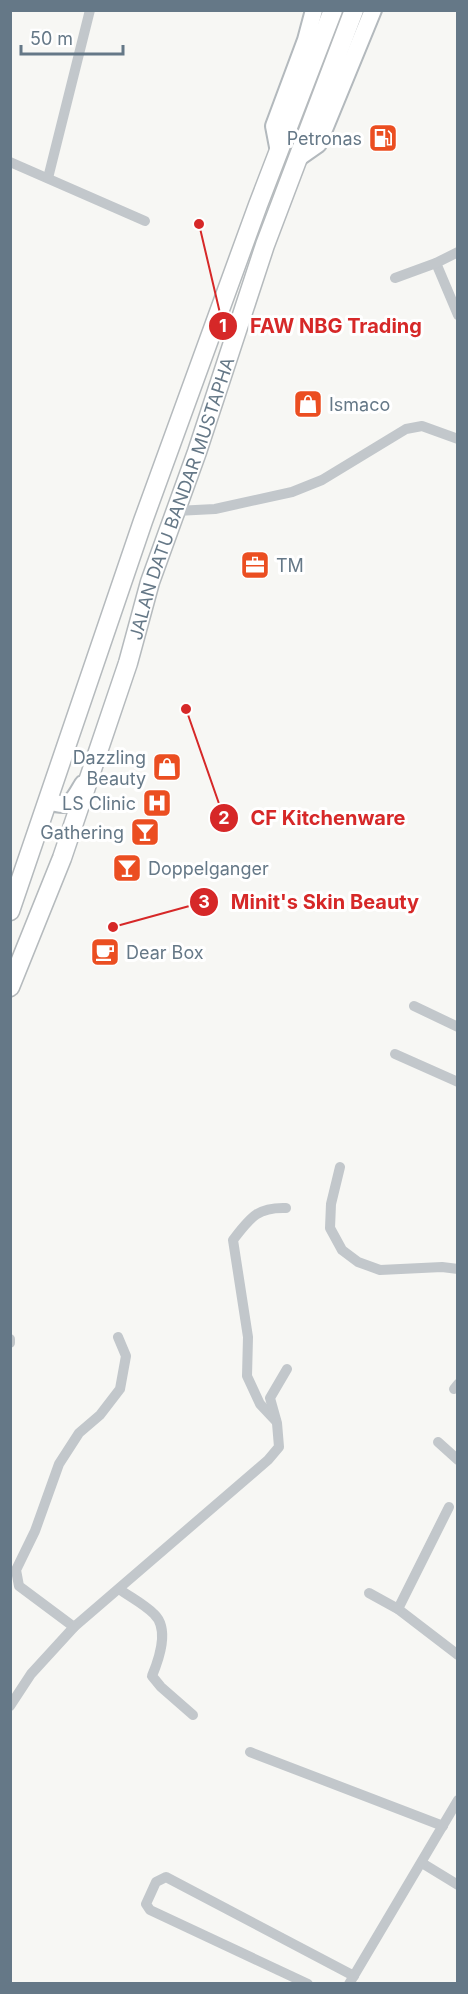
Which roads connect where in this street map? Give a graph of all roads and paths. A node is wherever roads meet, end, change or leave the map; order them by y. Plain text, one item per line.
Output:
1 (90, 10) edge
2 (314, 10) edge
3 (333, 10) edge
4 (354, 10) edge
5 (373, 10) edge
6 (279, 152) junction
7 (298, 158) junction
8 (10, 162) edge
9 (48, 178) junction
10 (145, 221) dead end
11 (458, 252) edge
12 (436, 263) junction
13 (395, 278) dead end
14 (458, 315) edge
15 (458, 439) edge
16 (176, 511) junction
17 (92, 768) junction
18 (49, 801) junction
19 (10, 911) edge
20 (10, 987) edge
21 (414, 1006) dead end
22 (458, 1027) edge
23 (395, 1054) dead end
24 (458, 1082) edge
25 (340, 1167) dead end
26 (286, 1208) dead end
27 (458, 1269) edge
28 (117, 1337) dead end
29 (287, 1369) dead end
30 (278, 1423) junction
31 (438, 1442) dead end
32 (458, 1460) edge
33 (449, 1507) dead end
34 (119, 1589) junction
35 (369, 1593) dead end
36 (398, 1610) junction
37 (74, 1627) junction
38 (458, 1655) edge
39 (10, 1706) edge
40 (193, 1715) dead end
41 (250, 1752) dead end
42 (458, 1800) edge
43 (443, 1826) junction
44 (422, 1863) junction
45 (458, 1885) edge
46 (352, 1980) edge
47 (308, 1983) edge

1 - 9 street
2 - 6 main road
3 - 6 highway, JALAN DATU BANDAR MUSTAPHA
4 - 7 highway, JALAN DATU BANDAR MUSTAPHA
5 - 7 main road
6 - 18 highway, JALAN DATU BANDAR MUSTAPHA
7 - 16 highway, JALAN DATU BANDAR MUSTAPHA
8 - 9 street
9 - 10 street
11 - 12 street
12 - 13 street
12 - 14 street
15 - 16 street
16 - 17 highway, JALAN DATU BANDAR MUSTAPHA
17 - 18 main road
17 - 20 highway, JALAN DATU BANDAR MUSTAPHA
18 - 19 highway, JALAN DATU BANDAR MUSTAPHA
21 - 22 street
23 - 24 street
25 - 27 street
26 - 30 street
28 - 37 street
29 - 30 street
30 - 34 street
31 - 32 street
33 - 36 street
34 - 37 street
34 - 40 street
35 - 36 street
36 - 38 street
37 - 39 street
41 - 43 street
42 - 43 street
43 - 44 street
44 - 45 street
44 - 46 street
46 - 47 street

